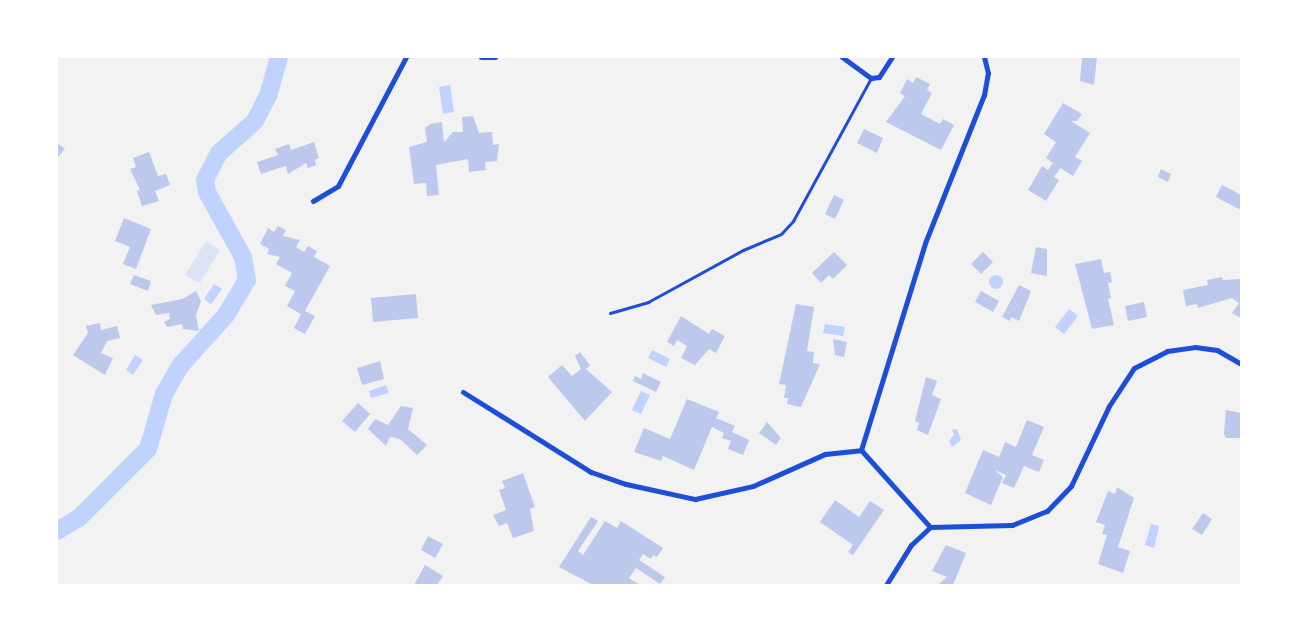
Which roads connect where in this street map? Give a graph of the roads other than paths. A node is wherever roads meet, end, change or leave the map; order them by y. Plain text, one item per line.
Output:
1 (406, 57) edge
2 (481, 57) edge
3 (495, 57) edge
4 (842, 57) edge
5 (892, 57) edge
6 (984, 57) edge
7 (871, 78) junction
8 (313, 201) dead end
9 (610, 313) dead end
10 (1241, 364) edge
11 (464, 392) dead end
12 (861, 450) junction
13 (930, 527) junction
14 (886, 585) edge

1 - 8 street
2 - 3 street
4 - 7 street
5 - 7 street
6 - 12 street
7 - 9 lane
10 - 13 street
11 - 12 street
12 - 13 street
13 - 14 street

